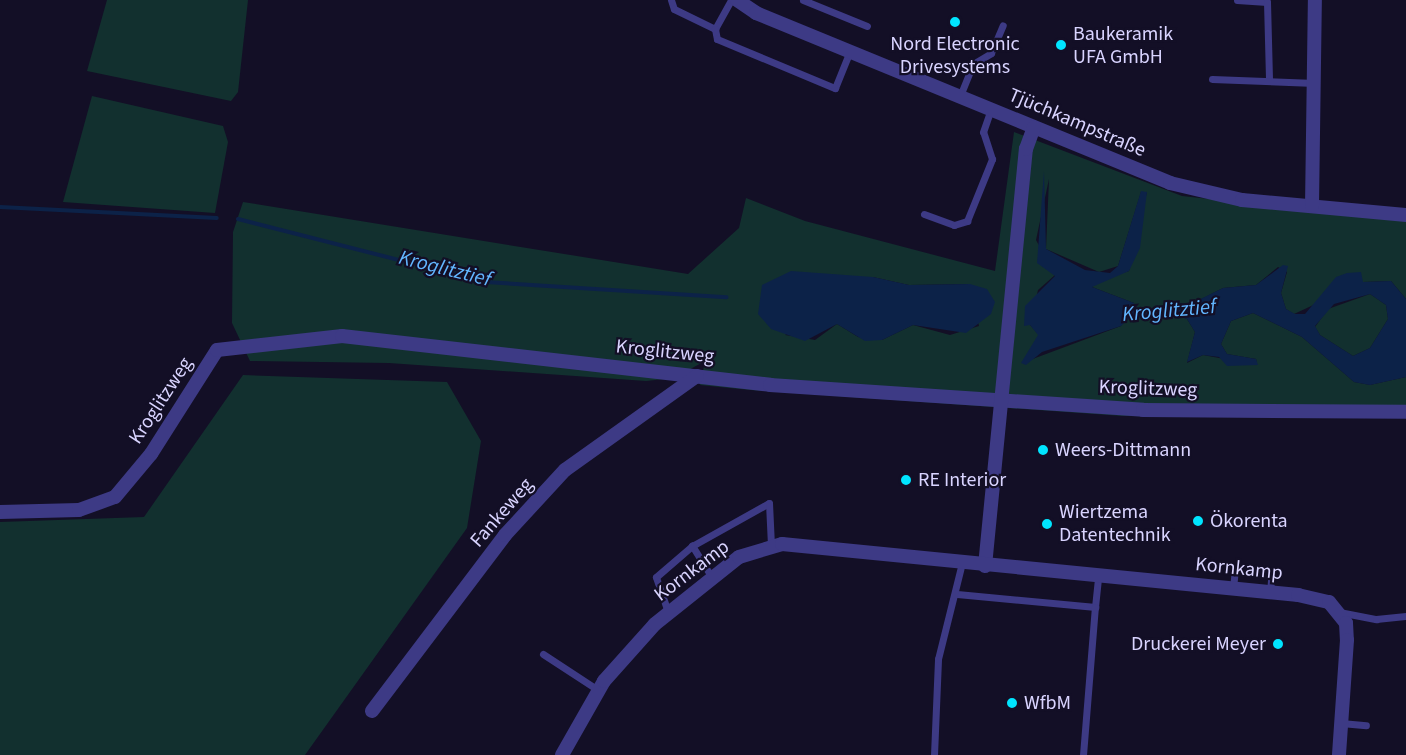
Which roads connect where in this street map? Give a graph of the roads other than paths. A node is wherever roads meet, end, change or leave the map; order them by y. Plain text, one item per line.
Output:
1 (671, 0) edge
2 (731, 0) edge
3 (737, 0) edge
4 (803, 0) edge
5 (1237, 0) edge
6 (1315, 0) edge
7 (867, 26) dead end
8 (1003, 26) dead end
9 (715, 29) junction
10 (850, 51) junction
11 (1212, 79) dead end
12 (1269, 81) junction
13 (1314, 83) junction
14 (960, 96) junction
15 (991, 108) junction
16 (1034, 127) junction
17 (1312, 206) junction
18 (924, 213) dead end
19 (1406, 215) edge
20 (697, 376) junction
21 (1002, 399) junction
22 (1406, 412) edge
23 (0, 512) edge
24 (692, 546) junction
25 (771, 546) junction
26 (962, 563) junction
27 (985, 566) junction
28 (1235, 569) dead end
29 (1272, 571) dead end
30 (711, 576) junction
31 (1098, 577) junction
32 (1233, 588) junction
33 (1270, 592) junction
34 (957, 594) junction
35 (1095, 607) junction
36 (668, 612) junction
37 (1340, 612) junction
38 (1406, 616) edge
39 (543, 654) dead end
40 (598, 690) junction
41 (372, 711) dead end
42 (1341, 723) junction
43 (1366, 725) dead end
44 (562, 755) edge
45 (934, 755) edge
46 (1083, 755) edge
47 (1339, 755) edge

1 - 9 lane
2 - 9 lane
3 - 10 street, Tjüchkampstraße
4 - 7 lane
5 - 12 lane
6 - 13 street
8 - 14 lane
9 - 10 lane
10 - 14 street, Tjüchkampstraße
11 - 12 lane
12 - 13 lane
13 - 17 street
14 - 15 street, Tjüchkampstraße
15 - 16 street, Tjüchkampstraße
15 - 18 lane
16 - 17 street, Tjüchkampstraße
16 - 21 street
17 - 19 street, Tjüchkampstraße
20 - 21 street, Kroglitzweg
20 - 23 street, Kroglitzweg
20 - 41 street, Fankeweg
21 - 22 street, Kroglitzweg
21 - 27 street
24 - 25 lane
24 - 30 lane
24 - 36 lane
25 - 26 street, Kornkamp
25 - 30 street, Kornkamp
26 - 27 street, Kornkamp
26 - 34 lane
27 - 31 street, Kornkamp
28 - 32 lane
29 - 33 lane
30 - 36 street, Kornkamp
31 - 32 street, Kornkamp
31 - 35 lane
32 - 33 street, Kornkamp
33 - 37 street, Kornkamp
34 - 35 lane
34 - 45 lane
35 - 46 lane
36 - 40 street, Kornkamp
37 - 38 lane
37 - 42 street
39 - 40 lane
40 - 44 street, Kornkamp
42 - 43 lane
42 - 47 street

